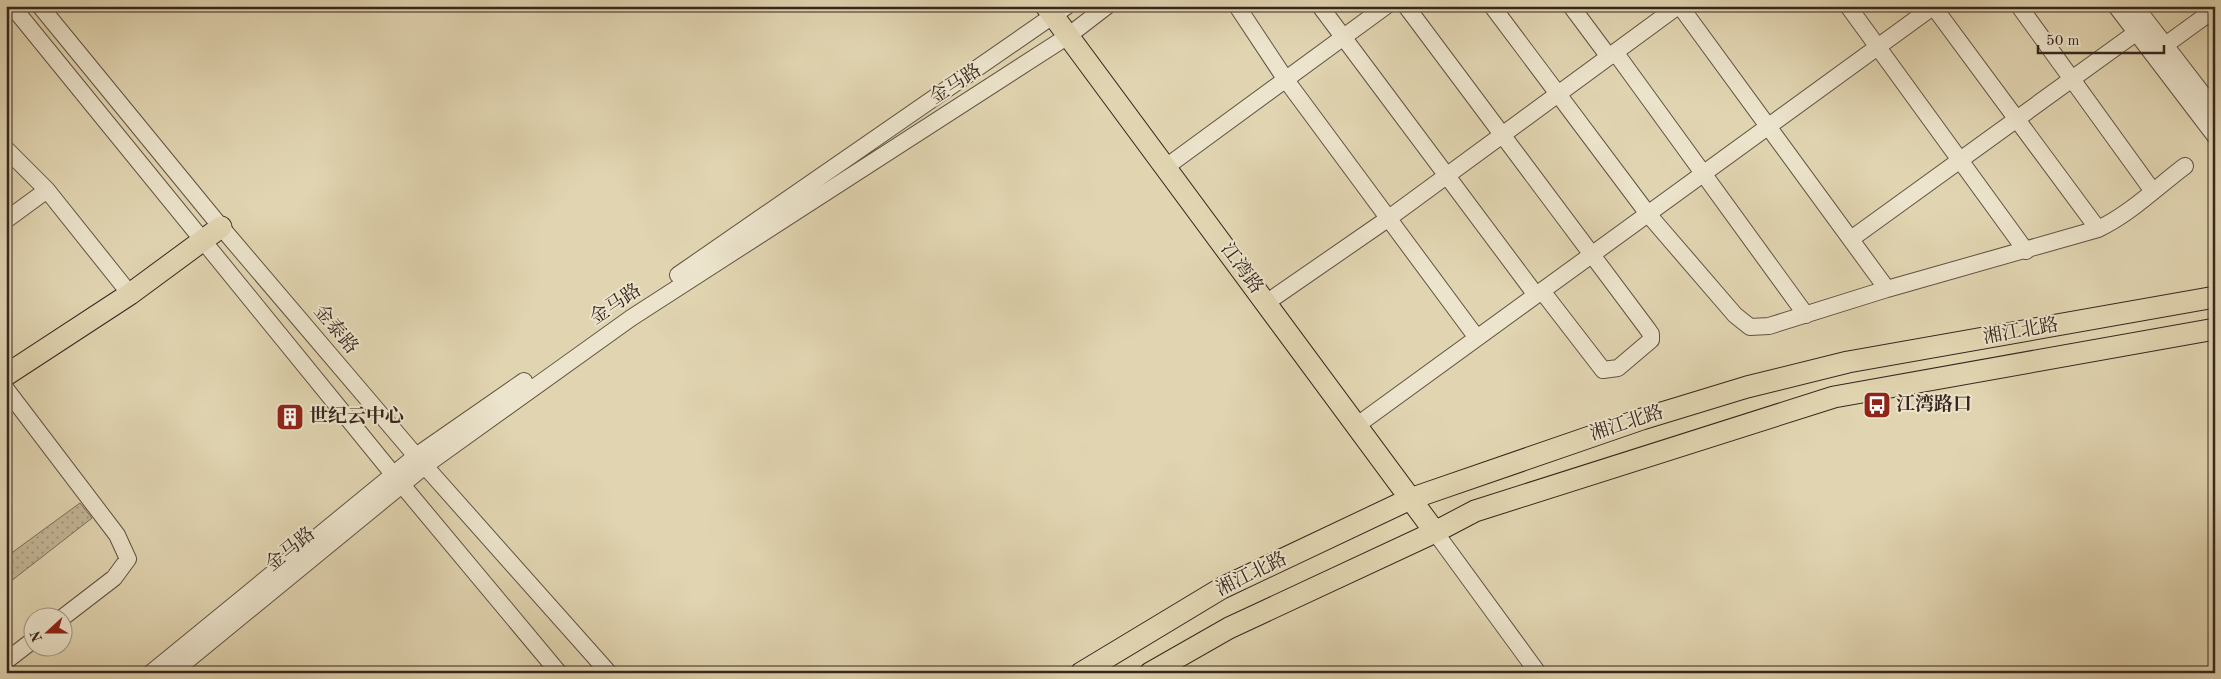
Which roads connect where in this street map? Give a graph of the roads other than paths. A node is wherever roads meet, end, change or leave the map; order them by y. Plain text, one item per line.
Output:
1 (12, 6) edge
2 (40, 6) edge
3 (1107, 6) edge
4 (1237, 6) edge
5 (1320, 6) edge
6 (1386, 6) edge
7 (1406, 6) edge
8 (1492, 6) edge
9 (1572, 6) edge
10 (1679, 6) edge
11 (1848, 6) edge
12 (1934, 6) edge
13 (2019, 6) edge
14 (2116, 6) edge
15 (2135, 6) edge
16 (1056, 9) edge
17 (2215, 9) edge
18 (2141, 28) junction
19 (1068, 36) junction
20 (1343, 38) junction
21 (2164, 46) junction
22 (1878, 47) junction
23 (1612, 55) junction
24 (2072, 79) junction
25 (1286, 80) junction
26 (1558, 95) junction
27 (2215, 110) edge
28 (2016, 119) junction
29 (1768, 126) junction
30 (1502, 135) junction
31 (2215, 136) edge
32 (6, 149) edge
33 (1960, 160) junction
34 (2185, 166) dead end
35 (1166, 167) junction
36 (1703, 174) junction
37 (1447, 176) junction
38 (47, 190) junction
39 (2152, 190) junction
40 (1648, 214) junction
41 (1389, 218) junction
42 (6, 220) edge
43 (221, 227) junction
44 (2098, 229) junction
45 (1851, 239) junction
46 (204, 240) junction
47 (2026, 251) junction
48 (1591, 255) junction
49 (1887, 289) junction
50 (1539, 293) junction
51 (130, 294) junction
52 (2215, 297) edge
53 (1266, 304) junction
54 (1806, 315) junction
55 (2215, 329) edge
56 (1477, 338) junction
57 (6, 375) edge
58 (6, 389) edge
59 (1356, 426) junction
60 (421, 461) junction
61 (398, 479) junction
62 (1410, 499) junction
63 (1435, 532) junction
64 (72, 610) edge
65 (22, 649) edge
66 (6, 661) edge
67 (151, 673) edge
68 (172, 673) edge
69 (560, 673) edge
70 (609, 673) edge
71 (1081, 673) edge
72 (1150, 673) edge
73 (1538, 673) edge

1 - 46 street
2 - 43 street, 金泰路
3 - 19 street, 金马路
4 - 25 street
5 - 20 street
6 - 20 street
7 - 30 street
8 - 26 street
9 - 23 street
10 - 23 street
10 - 29 street
11 - 22 street
12 - 22 street
12 - 28 street
13 - 24 street
14 - 18 street
15 - 18 street
16 - 19 main road, 江湾路
16 - 60 street, 金马路
17 - 21 street
18 - 21 street
18 - 24 street
18 - 31 street
19 - 35 main road, 江湾路
19 - 60 street, 金马路
20 - 25 street
20 - 37 street
21 - 27 street
22 - 29 street
22 - 33 street
23 - 26 street
23 - 36 street
24 - 28 street
24 - 39 street
25 - 35 street
25 - 41 street
26 - 30 street
26 - 40 street
28 - 33 street
28 - 44 street
29 - 36 street
29 - 45 street
30 - 37 street
30 - 48 street
32 - 38 street
33 - 45 street
33 - 47 street
34 - 39 street
35 - 53 main road, 江湾路
36 - 40 street
36 - 54 street
37 - 41 street
37 - 50 street
38 - 42 street
38 - 51 street
39 - 44 street
40 - 48 street
40 - 54 street
41 - 53 street
41 - 56 street
43 - 46 main road
43 - 60 street, 金泰路
44 - 47 street
45 - 49 street
46 - 51 main road
46 - 61 street
47 - 49 street
48 - 50 street
48 - 50 street
49 - 54 street
50 - 56 street
51 - 57 main road
52 - 62 main road, 湘江北路
53 - 59 main road, 江湾路
55 - 63 main road, 湘江北路
56 - 59 street
58 - 64 street
59 - 62 main road, 江湾路
60 - 61 street, 金马路
60 - 70 street, 金泰路
61 - 67 street, 金马路
61 - 68 street, 金马路
61 - 69 street
62 - 63 main road, 江湾路
62 - 71 main road, 湘江北路
63 - 72 main road, 湘江北路
63 - 73 street
65 - 66 street

